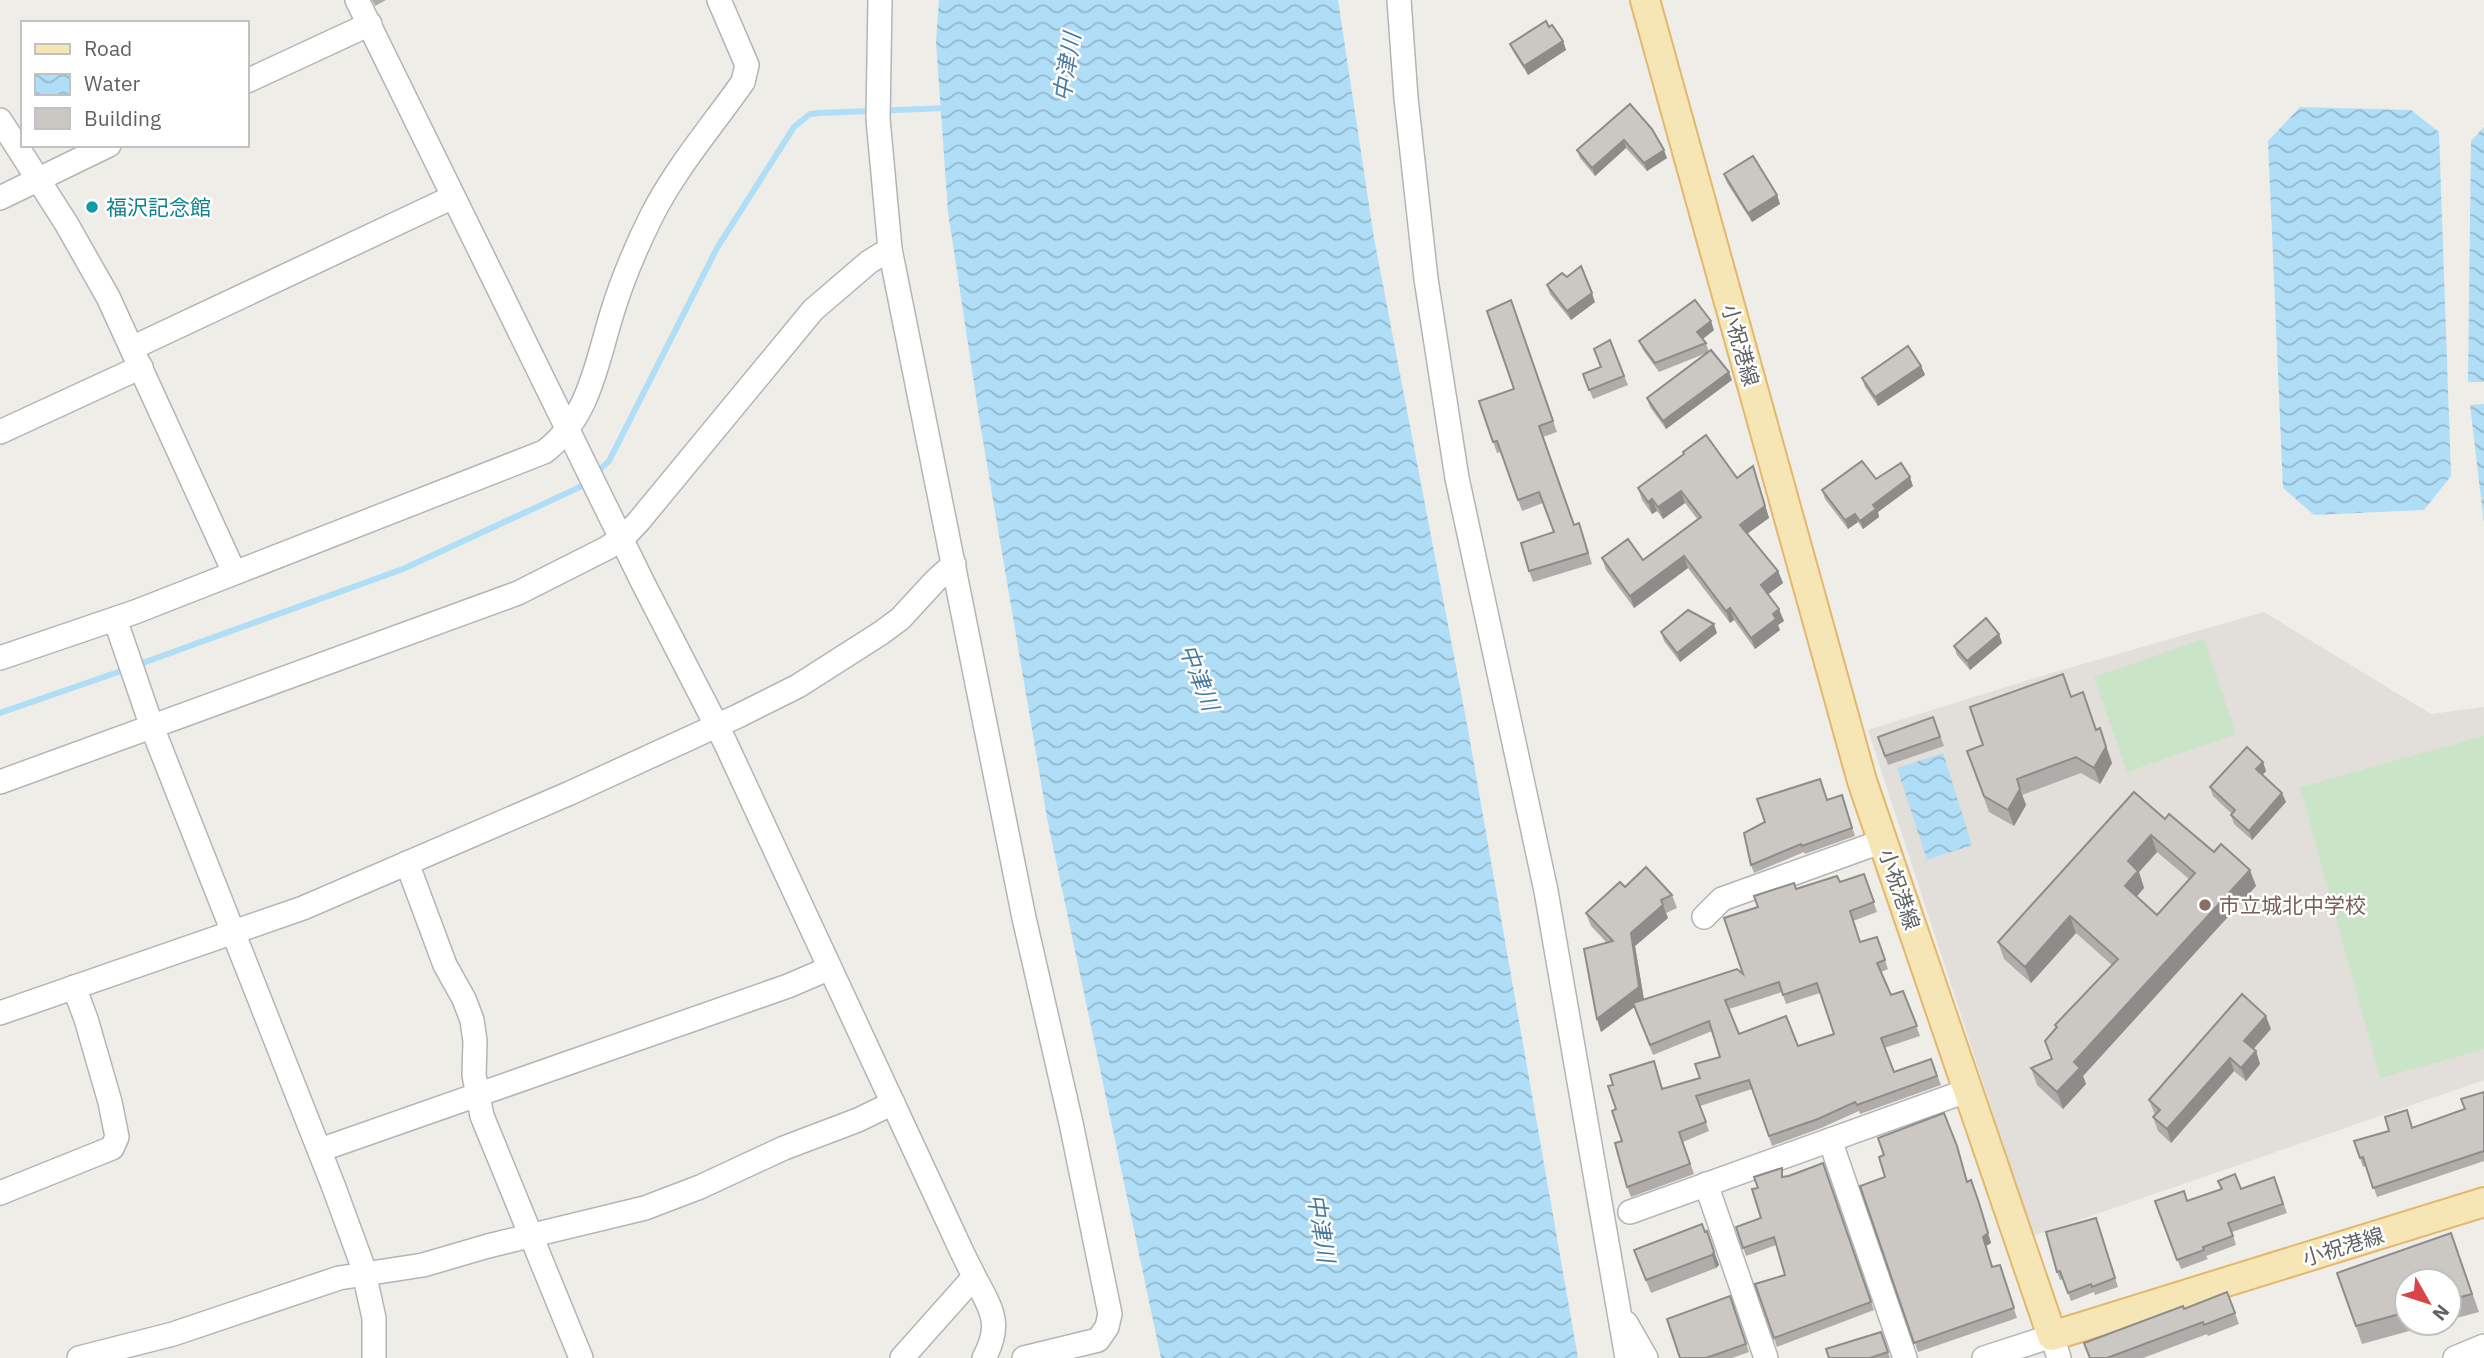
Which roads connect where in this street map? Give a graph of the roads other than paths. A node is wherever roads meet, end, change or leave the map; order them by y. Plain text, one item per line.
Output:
1 (358, 0) edge
2 (719, 0) edge
3 (880, 0) edge
4 (1399, 0) edge
5 (1646, 0) edge
6 (370, 24) junction
7 (248, 81) edge
8 (0, 120) edge
9 (105, 147) edge
10 (37, 180) junction
11 (453, 197) junction
12 (0, 198) edge
13 (890, 249) junction
14 (137, 358) junction
15 (567, 429) junction
16 (0, 432) edge
17 (621, 539) junction
18 (954, 564) junction
19 (234, 572) junction
20 (115, 619) junction
21 (0, 659) edge
22 (717, 726) junction
23 (152, 727) junction
24 (0, 782) edge
25 (1883, 841) junction
26 (407, 863) junction
27 (1704, 917) dead end
28 (233, 932) junction
29 (830, 968) junction
30 (74, 987) junction
31 (0, 1013) edge
32 (1969, 1090) junction
33 (477, 1095) junction
34 (893, 1103) junction
35 (1830, 1140) junction
36 (320, 1150) junction
37 (1706, 1184) junction
38 (0, 1192) edge
39 (2484, 1202) edge
40 (1630, 1212) dead end
41 (532, 1235) junction
42 (364, 1273) junction
43 (974, 1277) junction
44 (1620, 1314) junction
45 (2484, 1346) edge
46 (2056, 1347) edge
47 (79, 1358) edge
48 (374, 1358) edge
49 (581, 1358) edge
50 (902, 1358) edge
51 (984, 1358) edge
52 (1024, 1358) edge
53 (1627, 1358) edge
54 (1646, 1358) edge
55 (1766, 1358) edge
56 (1905, 1358) edge
57 (1984, 1358) edge
58 (2455, 1358) edge

1 - 6 street
2 - 15 street
3 - 13 street
4 - 44 street
5 - 25 main road, 小祝港線
6 - 7 street
6 - 11 street
8 - 10 street
9 - 10 street
10 - 12 street
10 - 14 street
11 - 14 street
11 - 15 street
13 - 17 street
13 - 18 street
14 - 16 street
14 - 19 street
15 - 17 street
15 - 19 street
17 - 22 street
17 - 23 street
18 - 22 street
18 - 52 street
19 - 20 street
20 - 21 street
20 - 23 street
22 - 26 street
22 - 29 street
23 - 24 street
23 - 28 street
25 - 27 street
25 - 32 main road, 小祝港線
26 - 28 street
26 - 33 street
28 - 30 street
28 - 36 street
29 - 33 street
29 - 34 street
30 - 31 street
30 - 38 street
32 - 35 street
32 - 46 main road, 小祝港線
33 - 36 street
33 - 41 street
34 - 41 street
34 - 43 street
35 - 37 street
35 - 56 street
36 - 42 street
37 - 40 street
37 - 55 street
39 - 46 main road, 小祝港線
41 - 42 street
41 - 49 street
42 - 47 street
42 - 48 street
43 - 50 street
43 - 51 street
44 - 53 street
44 - 54 street
45 - 58 street
46 - 57 street

